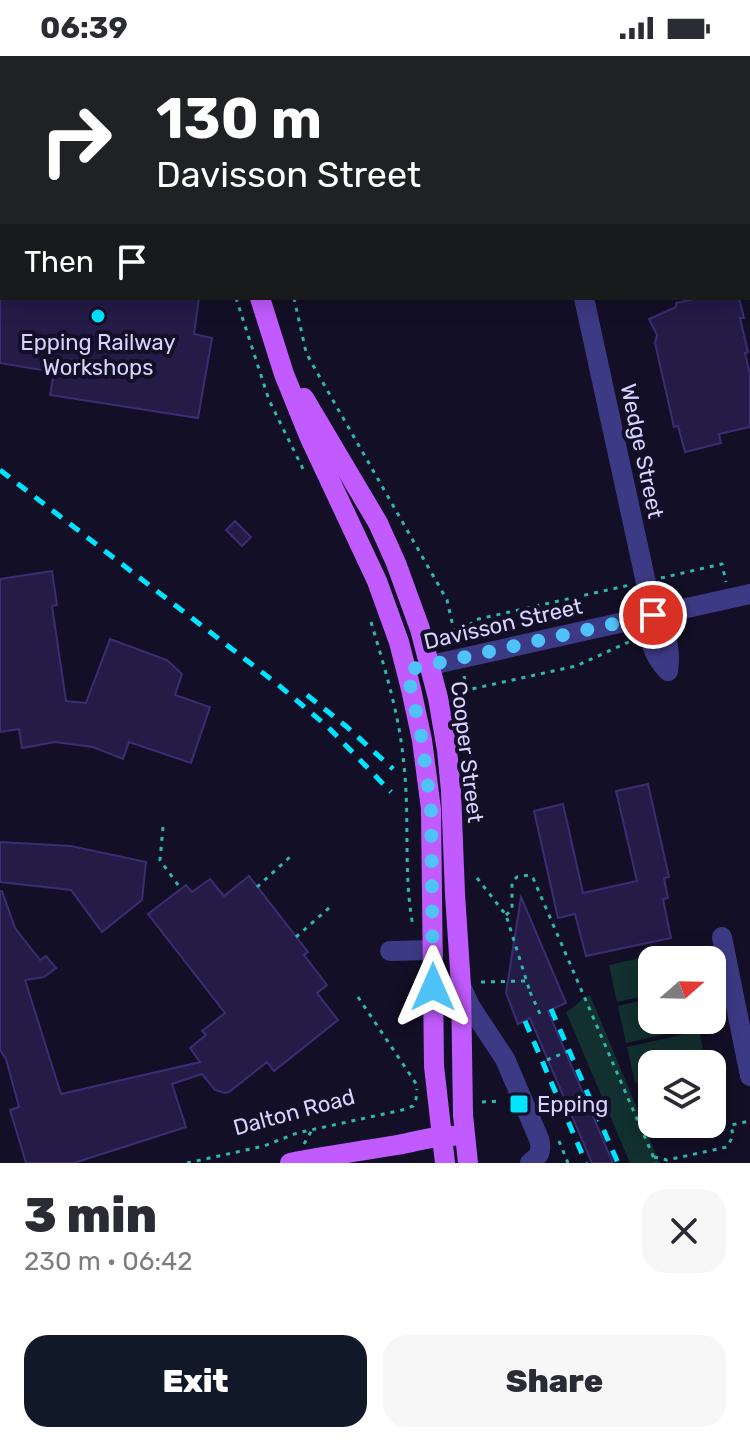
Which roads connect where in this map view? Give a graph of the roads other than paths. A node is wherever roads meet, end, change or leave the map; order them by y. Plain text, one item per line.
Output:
1 (261, 300) edge
2 (584, 300) edge
3 (272, 338) junction
4 (750, 594) edge
5 (652, 625) junction
6 (431, 665) junction
7 (407, 670) junction
8 (722, 937) dead end
9 (424, 950) junction
10 (390, 951) dead end
11 (471, 984) junction
12 (750, 1076) edge
13 (440, 1135) junction
14 (465, 1137) junction
15 (290, 1163) edge
16 (445, 1163) edge
17 (468, 1163) edge
18 (530, 1163) edge

1 - 3 main road, Cooper Street
2 - 5 street, Wedge Street
3 - 6 main road, Cooper Street
3 - 7 main road, Cooper Street
4 - 5 street, Davisson Street
5 - 6 street, Davisson Street
6 - 7 main road, Davisson Street
6 - 11 main road, Cooper Street
7 - 9 main road, Cooper Street
8 - 12 street
9 - 10 street
9 - 13 main road, Cooper Street
11 - 14 main road, Cooper Street
11 - 18 street
13 - 14 main road
13 - 15 main road
13 - 16 main road, Cooper Street
14 - 17 main road, Cooper Street

